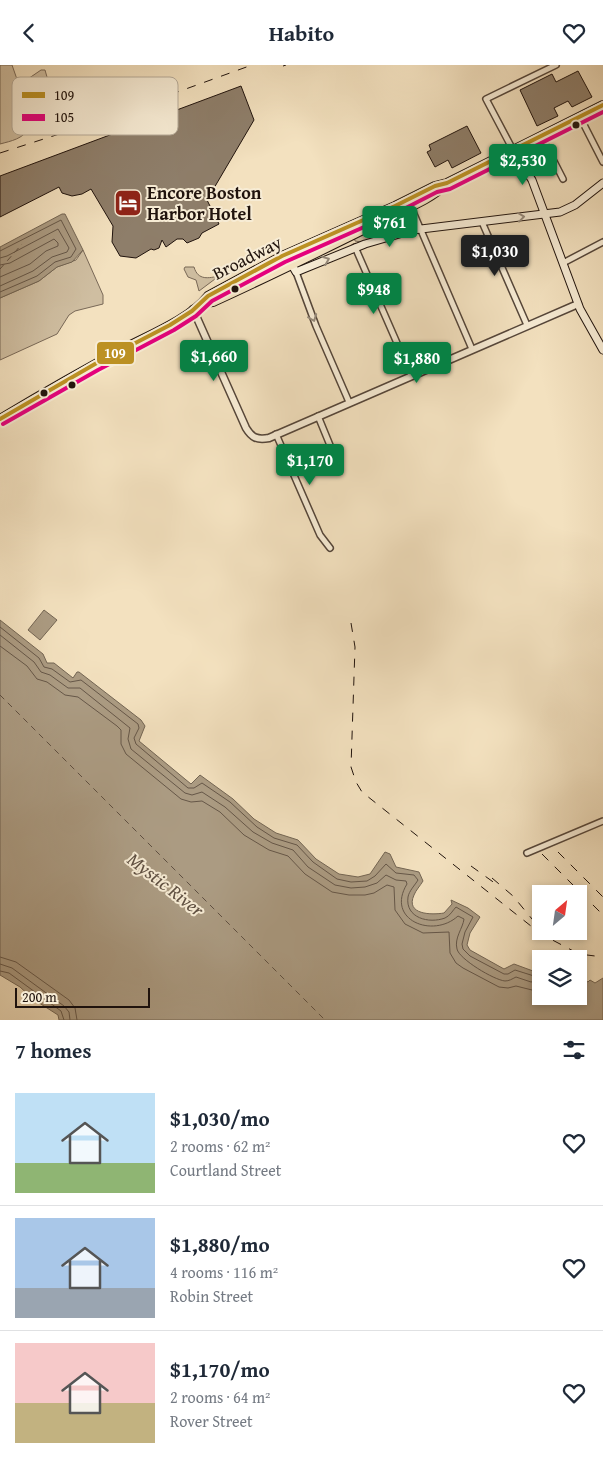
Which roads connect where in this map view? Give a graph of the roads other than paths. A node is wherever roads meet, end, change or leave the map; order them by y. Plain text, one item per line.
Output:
1 (556, 65) edge
2 (603, 105) edge
3 (580, 117) junction
4 (542, 136) junction
5 (513, 150) junction
6 (603, 162) edge
7 (563, 179) dead end
8 (447, 183) junction
9 (603, 183) edge
10 (411, 207) junction
11 (546, 214) junction
12 (482, 222) junction
13 (420, 229) junction
14 (603, 242) edge
15 (356, 247) junction
16 (563, 263) junction
17 (294, 268) junction
18 (202, 303) junction
19 (578, 304) junction
20 (193, 309) junction
21 (527, 325) junction
22 (472, 349) junction
23 (603, 350) edge
24 (411, 375) junction
25 (350, 402) junction
26 (318, 416) junction
27 (0, 419) edge
28 (276, 434) junction
29 (334, 455) dead end
30 (330, 548) dead end
31 (603, 821) edge
32 (527, 853) dead end

1 - 5 street
2 - 3 main road, Broadway
3 - 4 main road, Broadway
3 - 6 street
4 - 5 main road, Broadway
4 - 7 street
5 - 8 main road, Broadway
5 - 11 main road
8 - 10 main road, Broadway
8 - 18 main road, Broadway
9 - 11 main road
10 - 13 street
10 - 17 main road, Broadway
12 -> 11 main road
11 - 16 main road
12 - 13 main road
12 - 21 street
13 - 15 main road
13 - 22 street
14 - 16 street
17 -> 15 main road
15 - 24 street
16 - 19 main road
17 - 18 main road, Broadway
17 -> 25 street
18 - 20 main road, Broadway
19 - 21 street
19 - 23 main road
20 - 27 main road, Broadway
20 - 28 street
21 - 22 street
22 - 24 street
24 - 25 street
25 - 26 street
26 - 28 street
26 - 29 street
28 - 30 street
31 - 32 street

